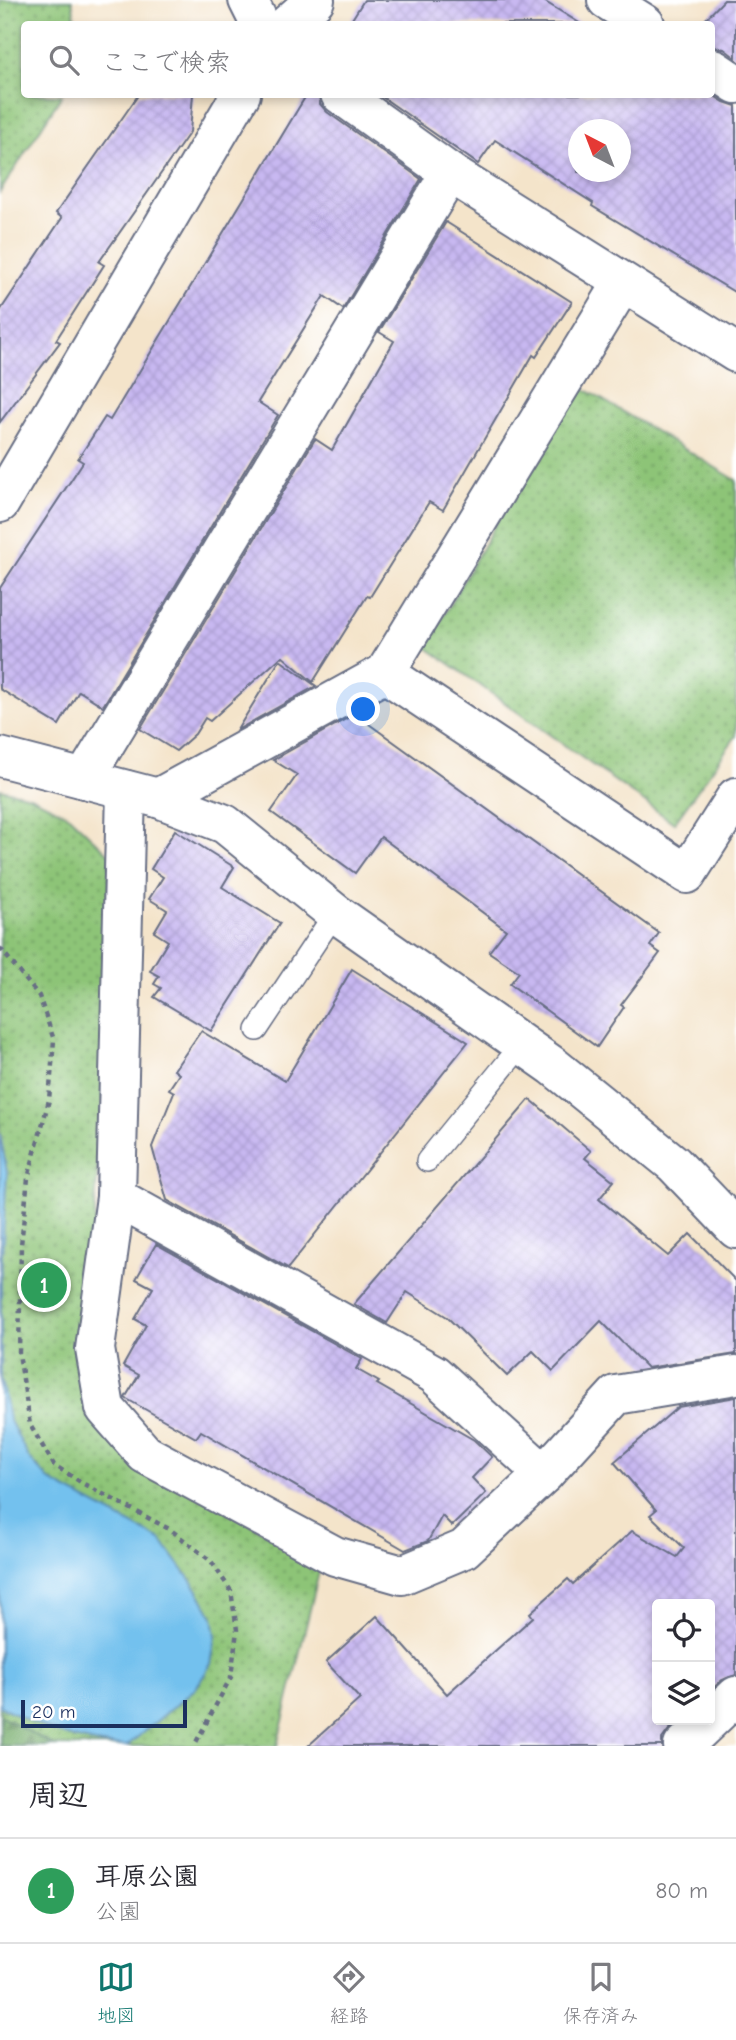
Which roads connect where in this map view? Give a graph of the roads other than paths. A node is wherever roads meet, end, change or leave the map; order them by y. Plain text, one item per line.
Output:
1 (248, 0) edge
2 (315, 0) edge
3 (258, 21) edge
4 (291, 21) edge
5 (715, 70) edge
6 (736, 84) edge
7 (239, 98) edge
8 (346, 98) edge
9 (450, 173) junction
10 (622, 284) junction
11 (736, 354) edge
12 (0, 503) edge
13 (385, 673) junction
14 (0, 757) edge
15 (84, 779) junction
16 (142, 794) junction
17 (736, 797) edge
18 (335, 913) junction
19 (257, 1030) dead end
20 (523, 1043) junction
21 (427, 1161) dead end
22 (116, 1196) junction
23 (736, 1229) edge
24 (736, 1375) edge
25 (544, 1474) junction
26 (736, 1696) edge
27 (682, 1746) edge

1 - 3 street
2 - 4 street
5 - 6 street
7 - 12 street
8 - 9 street
9 - 10 street
9 - 15 street
10 - 11 street
10 - 13 street
13 - 16 street
13 - 17 street
14 - 15 street
15 - 16 street
16 - 18 street
16 - 22 street
18 - 19 lane
18 - 20 street
20 - 21 lane
20 - 23 street
22 - 25 street
22 - 25 street
24 - 25 street
26 - 27 street

